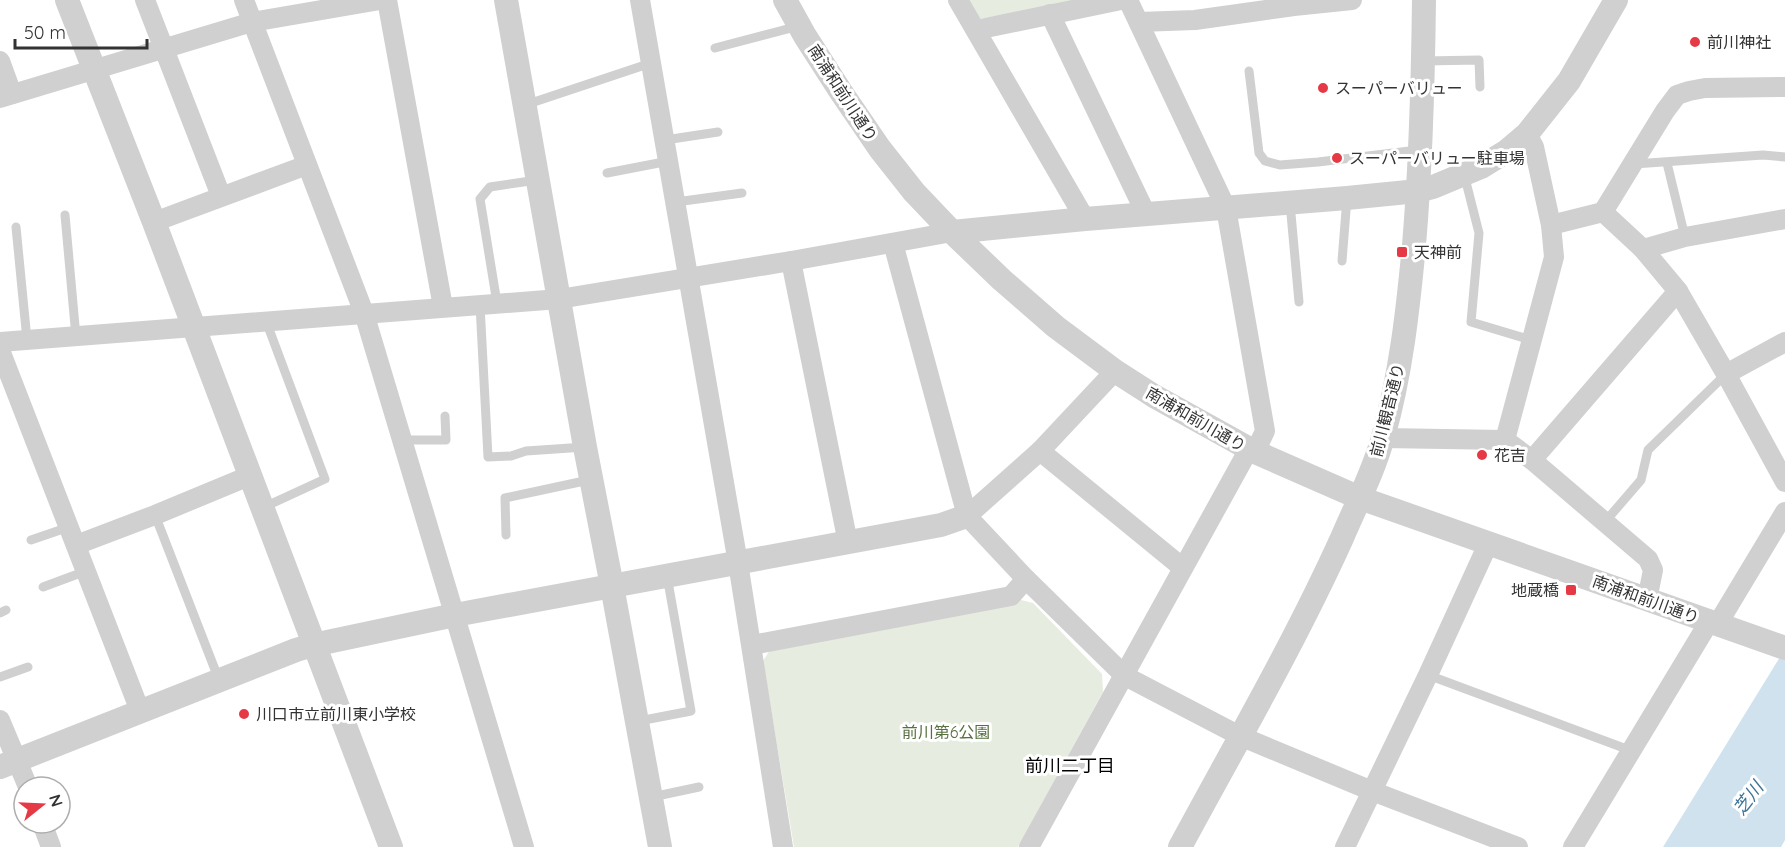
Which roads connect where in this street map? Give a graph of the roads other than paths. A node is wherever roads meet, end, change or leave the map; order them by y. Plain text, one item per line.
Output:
1 (67, 0) edge
2 (145, 0) edge
3 (244, 0) edge
4 (380, 0) edge
5 (387, 0) edge
6 (506, 0) edge
7 (640, 0) edge
8 (785, 0) edge
9 (958, 0) edge
10 (1121, 0) edge
11 (1128, 0) edge
12 (1352, 0) edge
13 (1424, 0) edge
14 (1616, 0) edge
15 (1293, 3) edge
16 (1050, 14) junction
17 (252, 22) junction
18 (1138, 22) junction
19 (800, 26) junction
20 (976, 30) junction
21 (163, 48) junction
22 (715, 48) dead end
23 (0, 61) edge
24 (1424, 61) junction
25 (651, 63) junction
26 (94, 69) junction
27 (1249, 71) dead end
28 (1480, 87) dead end
29 (1785, 87) edge
30 (6, 96) edge
31 (525, 105) junction
32 (718, 132) dead end
33 (1527, 134) junction
34 (665, 140) junction
35 (1420, 149) junction
36 (1785, 157) edge
37 (669, 161) junction
38 (1667, 163) junction
39 (1634, 164) junction
40 (307, 165) junction
41 (607, 173) dead end
42 (1464, 174) junction
43 (538, 180) junction
44 (1418, 190) junction
45 (742, 193) dead end
46 (221, 196) junction
47 (1347, 198) junction
48 (676, 202) junction
49 (1290, 203) junction
50 (1227, 208) junction
51 (1603, 212) junction
52 (1146, 214) junction
53 (65, 215) dead end
54 (1085, 219) junction
55 (1785, 219) edge
56 (154, 222) junction
57 (1551, 225) junction
58 (16, 227) dead end
59 (952, 232) junction
60 (1684, 237) junction
61 (893, 243) junction
62 (1643, 249) junction
63 (791, 261) junction
64 (1342, 261) dead end
65 (689, 278) junction
66 (1678, 291) junction
67 (559, 299) junction
68 (1299, 302) dead end
69 (488, 304) junction
70 (443, 307) junction
71 (364, 313) junction
72 (266, 321) junction
73 (193, 327) junction
74 (76, 337) junction
75 (27, 340) junction
76 (1531, 340) junction
77 (0, 342) edge
78 (1785, 342) edge
79 (0, 350) edge
80 (1115, 370) junction
81 (1726, 374) junction
82 (445, 416) dead end
83 (1383, 438) junction
84 (401, 440) junction
85 (1505, 440) junction
86 (585, 447) junction
87 (1040, 451) junction
88 (1252, 451) junction
89 (1532, 460) junction
90 (249, 476) junction
91 (591, 479) junction
92 (1785, 482) edge
93 (1360, 498) junction
94 (261, 508) junction
95 (1785, 512) edge
96 (155, 514) junction
97 (968, 516) junction
98 (1604, 523) junction
99 (506, 535) dead end
100 (72, 536) junction
101 (31, 540) dead end
102 (1489, 542) junction
103 (848, 543) junction
104 (738, 563) junction
105 (1183, 568) junction
106 (86, 571) junction
107 (667, 576) junction
108 (1026, 579) junction
109 (612, 586) junction
110 (43, 587) dead end
111 (1647, 600) junction
112 (455, 615) junction
113 (1713, 623) junction
114 (313, 645) junction
115 (752, 645) junction
116 (1785, 648) edge
117 (28, 667) dead end
118 (1428, 675) junction
119 (1125, 676) junction
120 (0, 677) edge
121 (219, 681) junction
122 (140, 711) junction
123 (0, 720) edge
124 (637, 721) junction
125 (1240, 736) junction
126 (1632, 751) junction
127 (8, 763) edge
128 (18, 775) edge
129 (699, 787) dead end
130 (1372, 791) junction
131 (651, 798) junction
132 (391, 847) edge
133 (524, 847) edge
134 (660, 847) edge
135 (783, 847) edge
136 (1029, 847) edge
137 (1180, 847) edge
138 (1345, 847) edge
139 (1518, 847) edge
140 (1573, 847) edge

1 - 26 street
2 - 21 street
3 - 17 street
4 - 17 street
5 - 70 street
6 - 31 street
7 - 25 street
8 - 19 street, 南浦和前川通り
9 - 20 street
10 - 16 street
11 - 18 street
12 - 15 street
13 - 24 street, 前川観音通り
14 - 33 street
15 - 18 street
16 - 20 street
16 - 52 street
17 - 21 street
17 - 40 street
18 - 50 street
19 - 22 lane
19 - 59 street, 南浦和前川通り
20 - 54 street
21 - 26 street
21 - 46 street
23 - 30 street
24 - 28 lane
24 - 35 street, 前川観音通り
25 - 31 lane
25 - 34 street
26 - 30 street
26 - 56 street
27 - 35 lane
29 - 39 street
31 - 43 street
32 - 34 lane
33 - 42 street
33 - 57 street
34 - 37 street
35 - 44 street, 前川観音通り
36 - 38 lane
37 - 41 lane
37 - 48 street
38 - 39 lane
38 - 60 lane
39 - 51 street
40 - 46 street
40 - 71 street
42 - 44 street
42 - 76 lane
43 - 67 street
43 - 69 lane
44 - 47 street
44 - 83 street, 前川観音通り
45 - 48 lane
46 - 56 street
47 - 49 street
47 - 64 lane
48 - 65 street
49 - 50 street
49 - 68 lane
50 - 52 street
50 - 88 street
51 - 57 street
51 - 62 street
52 - 54 street
53 - 74 lane
54 - 59 street
55 - 60 street
56 - 73 street
57 - 76 street
58 - 75 lane
59 - 61 street
59 - 80 street, 南浦和前川通り
60 - 62 street
61 - 63 street
61 - 97 street
62 - 66 street
63 - 65 street
63 - 103 street
65 - 67 street
65 - 104 street
66 - 81 street
66 - 89 street
67 - 69 street
67 - 86 street
69 - 70 street
69 - 86 lane
70 - 71 street
71 - 72 street
71 - 84 street
72 - 73 street
72 - 94 lane
73 - 74 street
73 - 90 street
74 - 75 street
75 - 77 street
76 - 85 street
78 - 81 street
79 - 100 street
80 - 87 street
80 - 88 street, 南浦和前川通り
81 - 92 street
81 - 98 lane
82 - 84 lane
83 - 85 street
83 - 93 street, 前川観音通り
84 - 112 street
85 - 89 street
86 - 91 street
87 - 97 street
87 - 105 street
88 - 93 street, 南浦和前川通り
88 - 105 street
89 - 98 street
90 - 94 street
90 - 96 street
91 - 99 lane
91 - 109 street
93 - 102 street, 南浦和前川通り
93 - 125 street, 前川観音通り
94 - 114 street
95 - 113 street
96 - 100 street
96 - 121 lane
97 - 103 street
97 - 108 street
98 - 111 street
100 - 101 lane
100 - 106 street
102 - 111 street, 南浦和前川通り
102 - 118 street
103 - 104 street
104 - 107 street
104 - 115 street
105 - 119 street
106 - 110 lane
106 - 122 street
107 - 109 street
107 - 124 lane
108 - 115 street
108 - 119 street
109 - 112 street
109 - 124 street
111 - 113 street, 南浦和前川通り
112 - 114 street
112 - 133 street
113 - 116 street, 南浦和前川通り
113 - 126 street
114 - 121 street
114 - 132 street
115 - 135 street
117 - 120 lane
118 - 126 lane
118 - 130 street
119 - 125 street
119 - 136 street
121 - 122 street
122 - 127 street
123 - 127 street
124 - 131 street
125 - 130 street
125 - 137 street, 前川観音通り
126 - 140 street
127 - 128 street
129 - 131 lane
130 - 138 street
130 - 139 street
131 - 134 street

